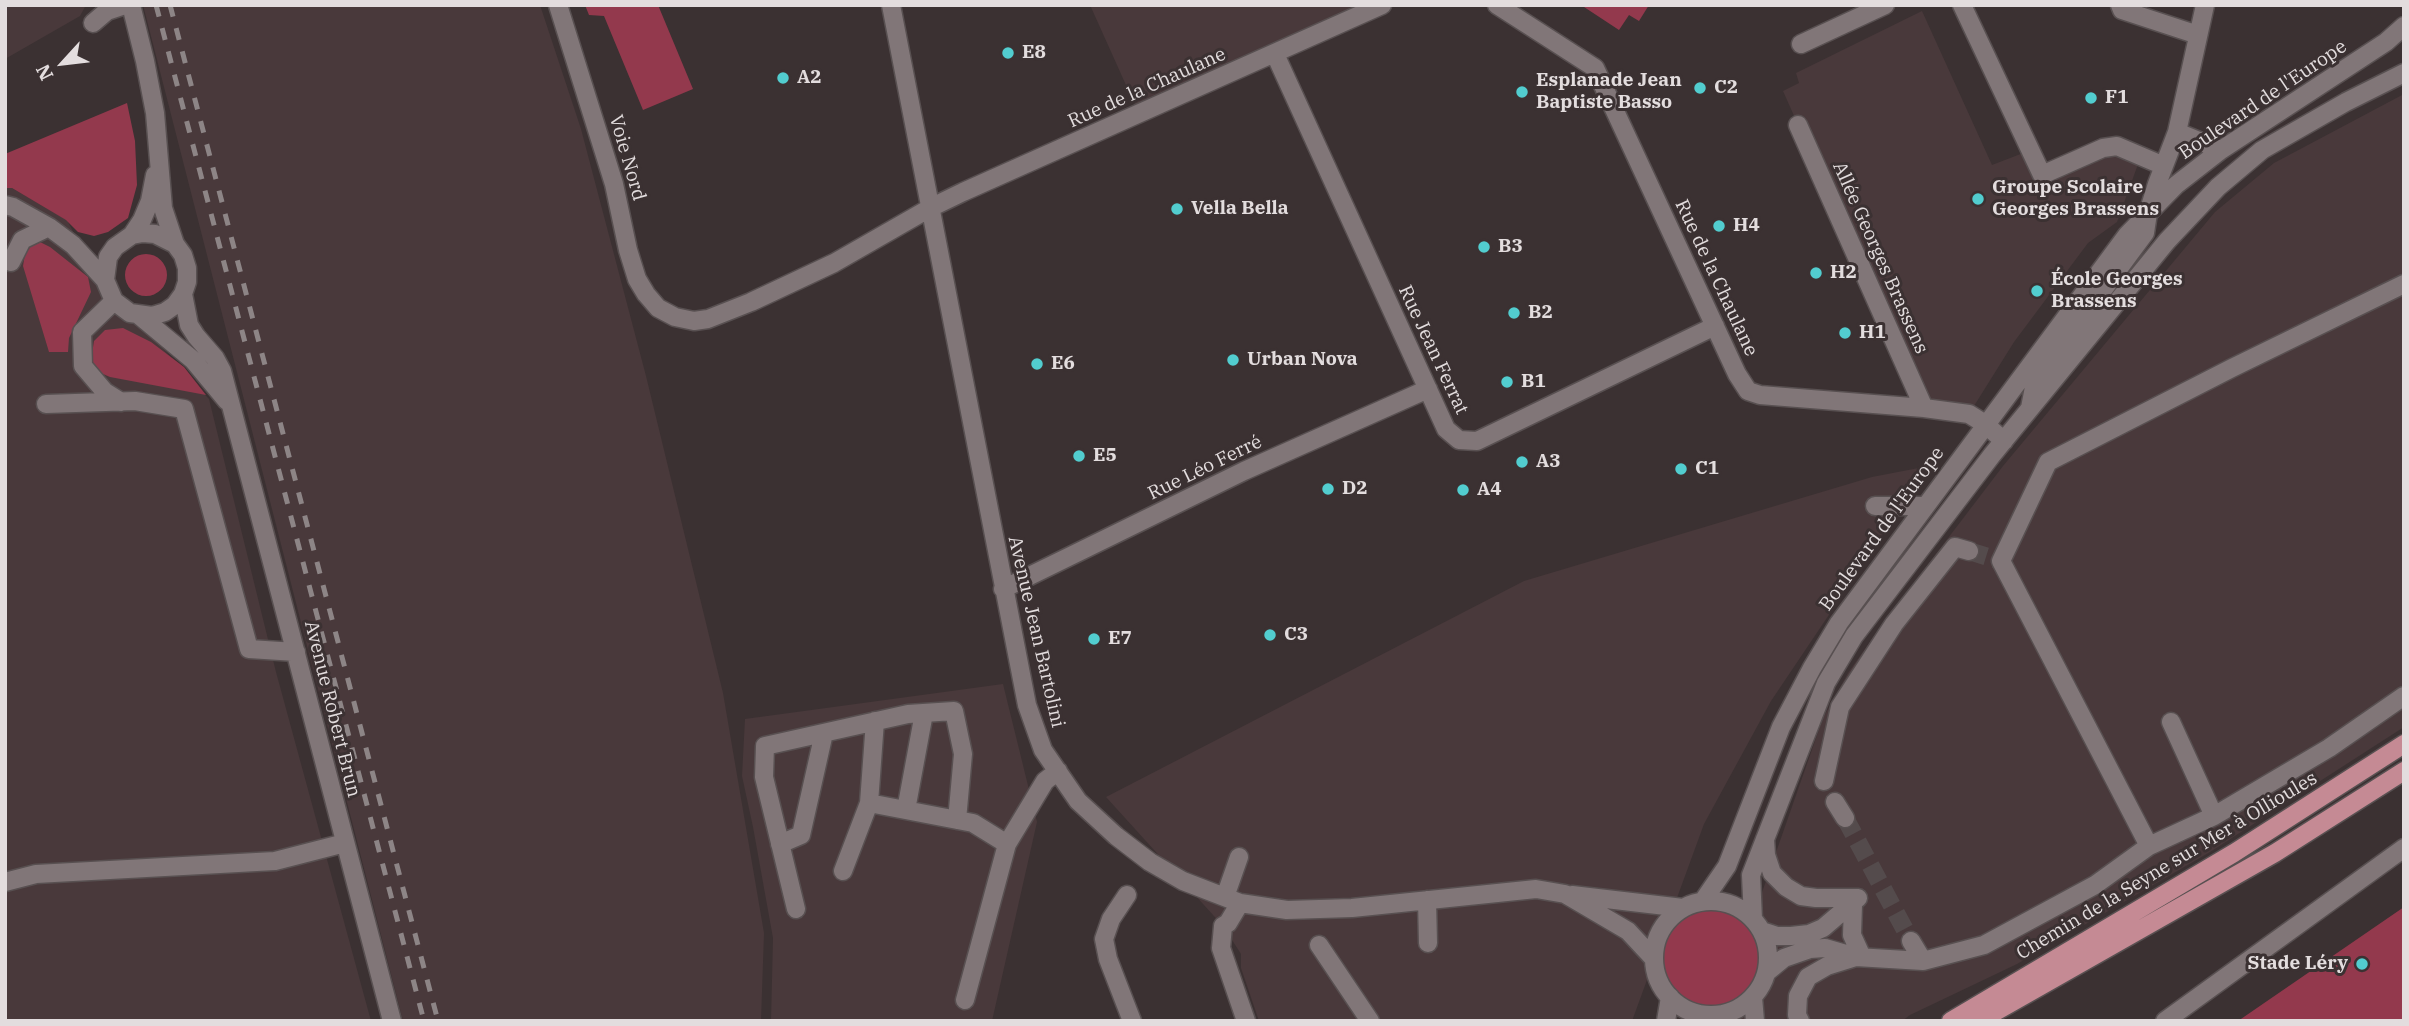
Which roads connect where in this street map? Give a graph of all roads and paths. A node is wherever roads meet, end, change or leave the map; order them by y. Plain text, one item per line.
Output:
1 (131, 5) edge
2 (558, 5) edge
3 (891, 5) edge
4 (1382, 5) edge
5 (1497, 5) edge
6 (1885, 5) edge
7 (1962, 5) edge
8 (2120, 5) edge
9 (2205, 5) edge
10 (110, 7) edge
11 (93, 23) dead end
12 (2404, 26) edge
13 (2198, 35) junction
14 (1801, 44) dead end
15 (1275, 54) junction
16 (2404, 73) edge
17 (1798, 125) dead end
18 (2177, 132) junction
19 (2221, 150) junction
20 (158, 158) junction
21 (2164, 166) junction
22 (5, 205) edge
23 (930, 208) junction
24 (2148, 213) junction
25 (49, 227) junction
26 (132, 235) junction
27 (175, 244) junction
28 (73, 245) junction
29 (115, 247) junction
30 (11, 262) dead end
31 (105, 280) junction
32 (2404, 284) edge
33 (183, 294) junction
34 (114, 301) junction
35 (666, 313) joint
36 (140, 316) junction
37 (1715, 326) junction
38 (1427, 388) junction
39 (121, 402) junction
40 (46, 404) dead end
41 (232, 408) junction
42 (1924, 408) junction
43 (2030, 409) junction
44 (1985, 424) junction
45 (2004, 441) junction
46 (1874, 506) dead end
47 (1925, 506) junction
48 (1969, 551) tunnel mouth
49 (1003, 589) junction
50 (296, 652) junction
51 (2404, 696) edge
52 (925, 713) junction
53 (875, 721) junction
54 (2171, 722) dead end
55 (824, 733) junction
56 (2404, 744) edge
57 (1058, 771) junction
58 (2404, 771) edge
59 (1824, 781) dead end
60 (1835, 802) dead end
61 (869, 803) junction
62 (906, 810) junction
63 (2214, 816) junction
64 (1845, 818) tunnel mouth
65 (957, 820) junction
66 (1765, 836) junction
67 (345, 843) junction
68 (780, 844) junction
69 (1007, 844) junction
70 (2149, 846) junction
71 (2404, 848) edge
72 (2275, 853) junction
73 (1239, 857) dead end
74 (843, 871) dead end
75 (5, 882) edge
76 (1564, 894) junction
77 (1127, 895) dead end
78 (1232, 900) junction
79 (1427, 900) junction
80 (1703, 901) junction
81 (1856, 902) junction
82 (1683, 908) junction
83 (796, 909) dead end
84 (1757, 925) junction
85 (1911, 940) tunnel mouth
86 (1428, 943) dead end
87 (1319, 945) dead end
88 (1859, 957) junction
89 (1654, 959) junction
90 (1923, 961) junction
91 (1767, 972) junction
92 (1670, 997) junction
93 (1753, 997) junction
94 (965, 1000) dead end
95 (1716, 1018) edge
96 (1965, 1018) edge
97 (391, 1021) edge
98 (1132, 1021) edge
99 (1246, 1021) edge
100 (1370, 1021) edge
101 (1666, 1021) edge
102 (1755, 1021) edge
103 (1800, 1021) edge
104 (1944, 1021) edge
105 (2001, 1021) edge
106 (2165, 1021) edge

1 - 20 street
2 - 35 street, Voie Nord
3 - 23 street, Avenue Jean Bartolini
4 - 15 street, Rue de la Chaulane
5 - 37 street, Rue de la Chaulane
6 - 14 street
7 - 21 street
8 - 13 street
9 - 13 street
10 - 11 street
12 - 19 street, Boulevard de l'Europe
13 - 18 street
15 - 23 street, Rue de la Chaulane
15 - 38 street, Rue Jean Ferrat
16 - 43 street, Boulevard de l'Europe
17 - 42 street, Allée Georges Brassens
18 - 19 street
18 - 21 street
19 - 24 street, Boulevard de l'Europe
20 - 26 street
20 - 27 street
21 - 24 street
22 - 25 street
23 - 35 street, Rue de la Chaulane
23 - 49 street, Avenue Jean Bartolini
24 - 43 street, Boulevard de l'Europe
24 - 44 street, Boulevard de l'Europe
25 - 28 street
25 - 30 street
26 - 27 street
26 - 29 street
27 - 33 street
28 - 29 street
28 - 31 street
29 - 31 street
31 - 34 street
32 - 70 street
33 - 36 street
33 - 41 street, Avenue Robert Brun
34 - 36 street
34 - 39 street
36 - 41 street, Avenue Robert Brun
37 - 38 street, Rue Jean Ferrat
37 - 42 street, Rue de la Chaulane
38 - 49 street, Rue Léo Ferré
39 - 40 street
39 - 50 street
41 - 50 street, Avenue Robert Brun
42 - 44 street, Rue de la Chaulane
43 - 45 street, Boulevard de l'Europe
44 - 45 street
44 - 47 street, Boulevard de l'Europe
45 - 66 street, Boulevard de l'Europe
46 - 47 street
47 - 80 street, Boulevard de l'Europe
48 - 59 street
49 - 57 street, Avenue Jean Bartolini
50 - 67 street, Avenue Robert Brun
51 - 63 street
52 - 53 street
52 - 62 street
52 - 65 street
53 - 55 street
53 - 61 street
54 - 63 street
55 - 68 street
55 - 68 street
56 - 96 main road, Chemin de la Seyne sur Mer à Ollioules
57 - 69 street
57 - 78 street, Avenue Jean Bartolini
58 - 72 main road, Chemin de la Seyne sur Mer à Ollioules
60 - 64 street
61 - 62 street
61 - 74 street
62 - 65 street
63 - 70 street
65 - 69 street
66 - 81 street
66 - 84 street, Boulevard de l'Europe
67 - 75 street
67 - 97 street, Avenue Robert Brun
68 - 83 street
69 - 94 street
70 - 90 street
71 - 106 street
72 - 96 main road, Chemin de la Seyne sur Mer à Ollioules
72 - 105 main road
73 - 78 street
76 - 79 street, Avenue Jean Bartolini
76 - 82 street
76 - 89 street, Avenue Jean Bartolini
77 - 98 street
78 - 79 street, Avenue Jean Bartolini
78 - 99 street
79 - 86 street
80 - 82 street
80 - 84 street
81 - 84 street
81 - 88 street
82 - 89 street
84 - 91 street
85 - 90 street
87 - 100 street
88 - 90 street
88 - 91 street
88 - 103 street
89 - 92 street
91 - 93 street
92 - 95 street
92 - 101 street
93 - 95 street
93 - 102 street
96 - 104 street

